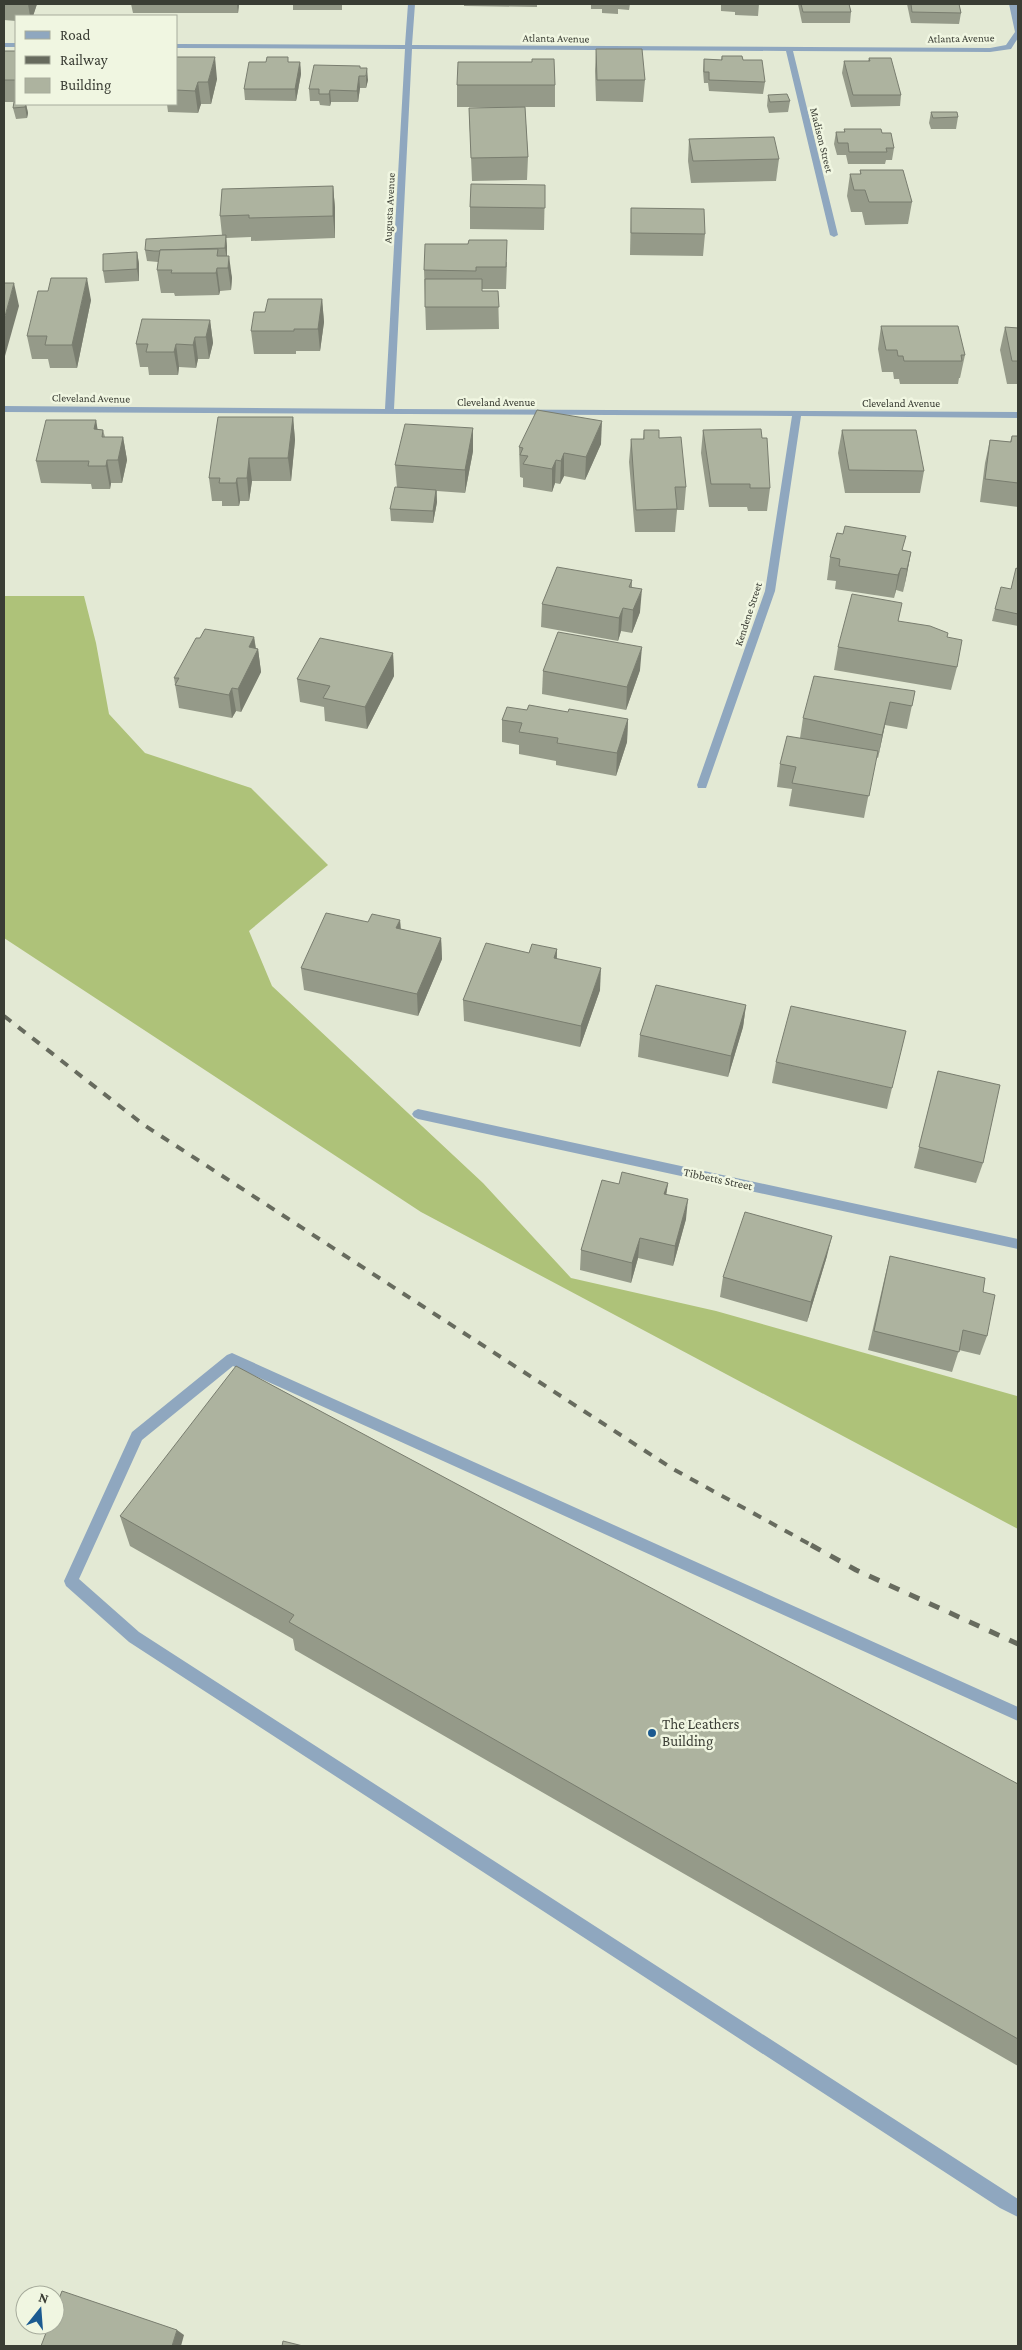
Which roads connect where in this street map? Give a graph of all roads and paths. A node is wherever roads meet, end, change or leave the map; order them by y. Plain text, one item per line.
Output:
1 (411, 4) edge
2 (1012, 4) edge
3 (1018, 32) edge
4 (178, 46) edge
5 (409, 47) junction
6 (789, 50) junction
7 (834, 235) dead end
8 (4, 408) edge
9 (389, 412) junction
10 (797, 414) junction
11 (1018, 415) edge
12 (702, 785) dead end
13 (418, 1114) dead end
14 (1018, 1244) edge
15 (1018, 1714) edge
16 (1018, 2208) edge

1 - 5 street, Augusta Avenue
2 - 3 street, Atlanta Avenue
3 - 6 street, Atlanta Avenue
4 - 5 street, Atlanta Avenue
5 - 6 street, Atlanta Avenue
5 - 9 street, Augusta Avenue
6 - 7 street, Madison Street
8 - 9 street, Cleveland Avenue
9 - 10 street, Cleveland Avenue
10 - 11 street, Cleveland Avenue
10 - 12 street, Kendene Street
13 - 14 street, Tibbetts Street
15 - 16 street

